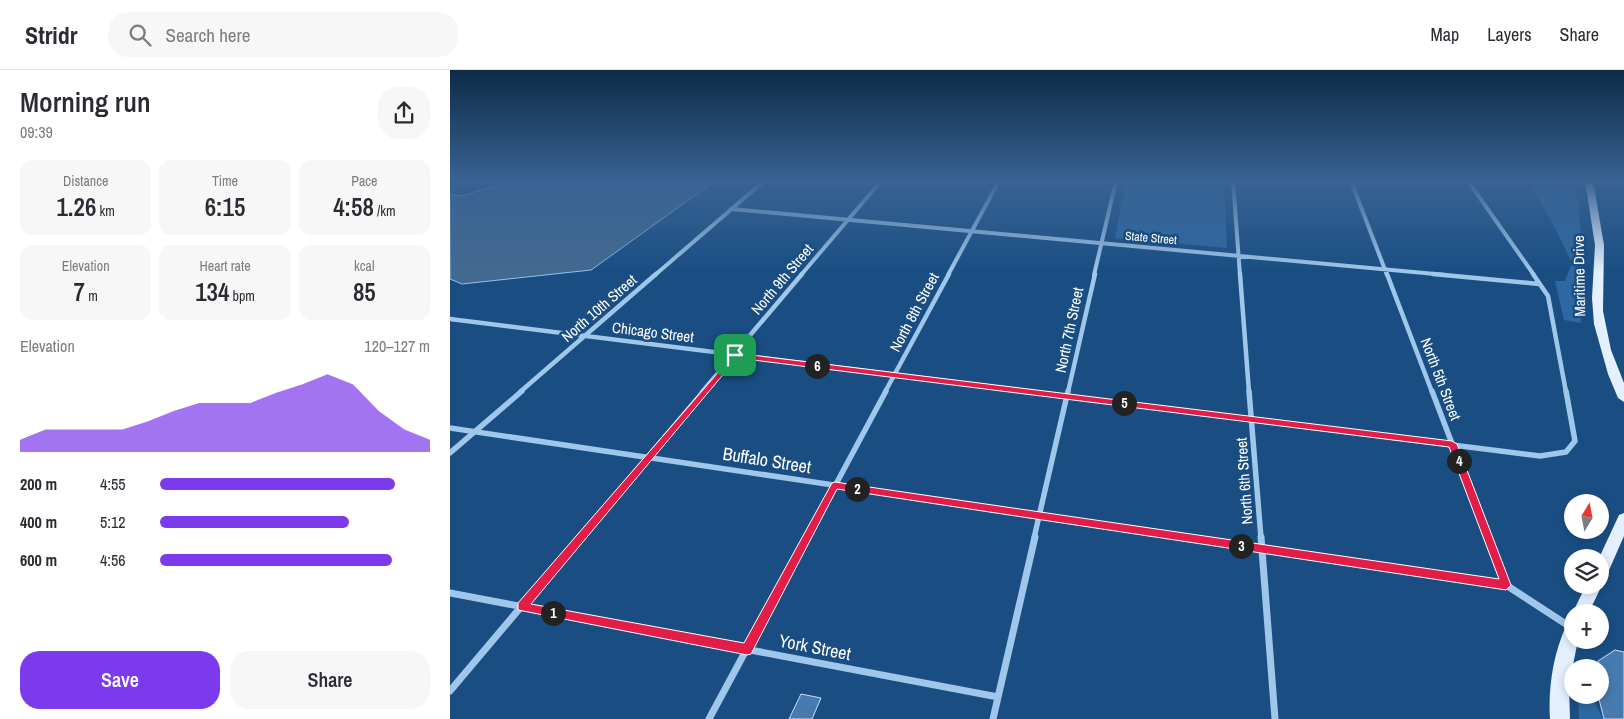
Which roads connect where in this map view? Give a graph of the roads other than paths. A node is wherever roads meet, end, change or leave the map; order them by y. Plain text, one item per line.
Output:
1 (728, 211) edge
2 (755, 211) edge
3 (855, 211) edge
4 (983, 211) edge
5 (1109, 211) edge
6 (1235, 211) edge
7 (1363, 211) edge
8 (1489, 211) edge
9 (1592, 211) edge
10 (848, 220) junction
11 (972, 231) junction
12 (1101, 243) junction
13 (1239, 256) junction
14 (1385, 270) junction
15 (1539, 284) junction
16 (450, 319) edge
17 (585, 336) junction
18 (735, 355) junction
19 (895, 375) junction
20 (1068, 396) junction
21 (1624, 398) edge
22 (1252, 419) junction
23 (450, 428) edge
24 (475, 431) junction
25 (1452, 444) junction
26 (450, 453) edge
27 (649, 457) junction
28 (835, 485) junction
29 (1038, 516) junction
30 (1624, 519) edge
31 (1262, 549) junction
32 (1609, 552) edge
33 (1506, 585) junction
34 (450, 593) edge
35 (522, 607) junction
36 (1564, 623) edge
37 (1567, 649) edge
38 (747, 650) junction
39 (450, 691) edge
40 (998, 697) junction
41 (709, 719) edge
42 (993, 719) edge
43 (1275, 719) edge
44 (1560, 719) edge

1 - 17 street, North 10th Street
2 - 10 street, State Street
3 - 10 street, North 9th Street
4 - 11 street, North 8th Street
5 - 12 street, North 7th Street
6 - 13 street, North 6th Street
7 - 14 street, North 5th Street
8 - 15 street
9 - 21 main road, Maritime Drive
10 - 11 street, State Street
10 - 18 street, North 9th Street
11 - 12 street, State Street
11 - 19 street, North 8th Street
12 - 13 street, State Street
12 - 20 street, North 7th Street
13 - 14 street, State Street
13 - 22 street, North 6th Street
14 - 15 street, State Street
14 - 25 street, North 5th Street
15 - 25 street, Chicago Street
16 - 17 street, Chicago Street
17 - 18 street, Chicago Street
17 - 24 street, North 10th Street
18 - 19 street, Chicago Street
18 - 27 street, North 9th Street
19 - 20 street, Chicago Street
19 - 28 street, North 8th Street
20 - 22 street, Chicago Street
20 - 29 street, North 7th Street
22 - 25 street, Chicago Street
22 - 31 street, North 6th Street
23 - 24 street, Buffalo Street
24 - 26 street, North 10th Street
24 - 27 street, Buffalo Street
25 - 33 street, North 5th Street
27 - 28 street, Buffalo Street
27 - 35 street, North 9th Street
28 - 29 street, Buffalo Street
28 - 38 street, North 8th Street
29 - 31 street, Buffalo Street
29 - 40 street, North 7th Street
30 - 32 main road
31 - 33 street, Buffalo Street
31 - 43 street, North 6th Street
33 - 36 street, Buffalo Street
34 - 35 street, York Street
35 - 38 street, York Street
35 - 39 street, North 9th Street
37 - 44 main road
38 - 40 street, York Street
38 - 41 street, North 8th Street
40 - 42 street, North 7th Street

